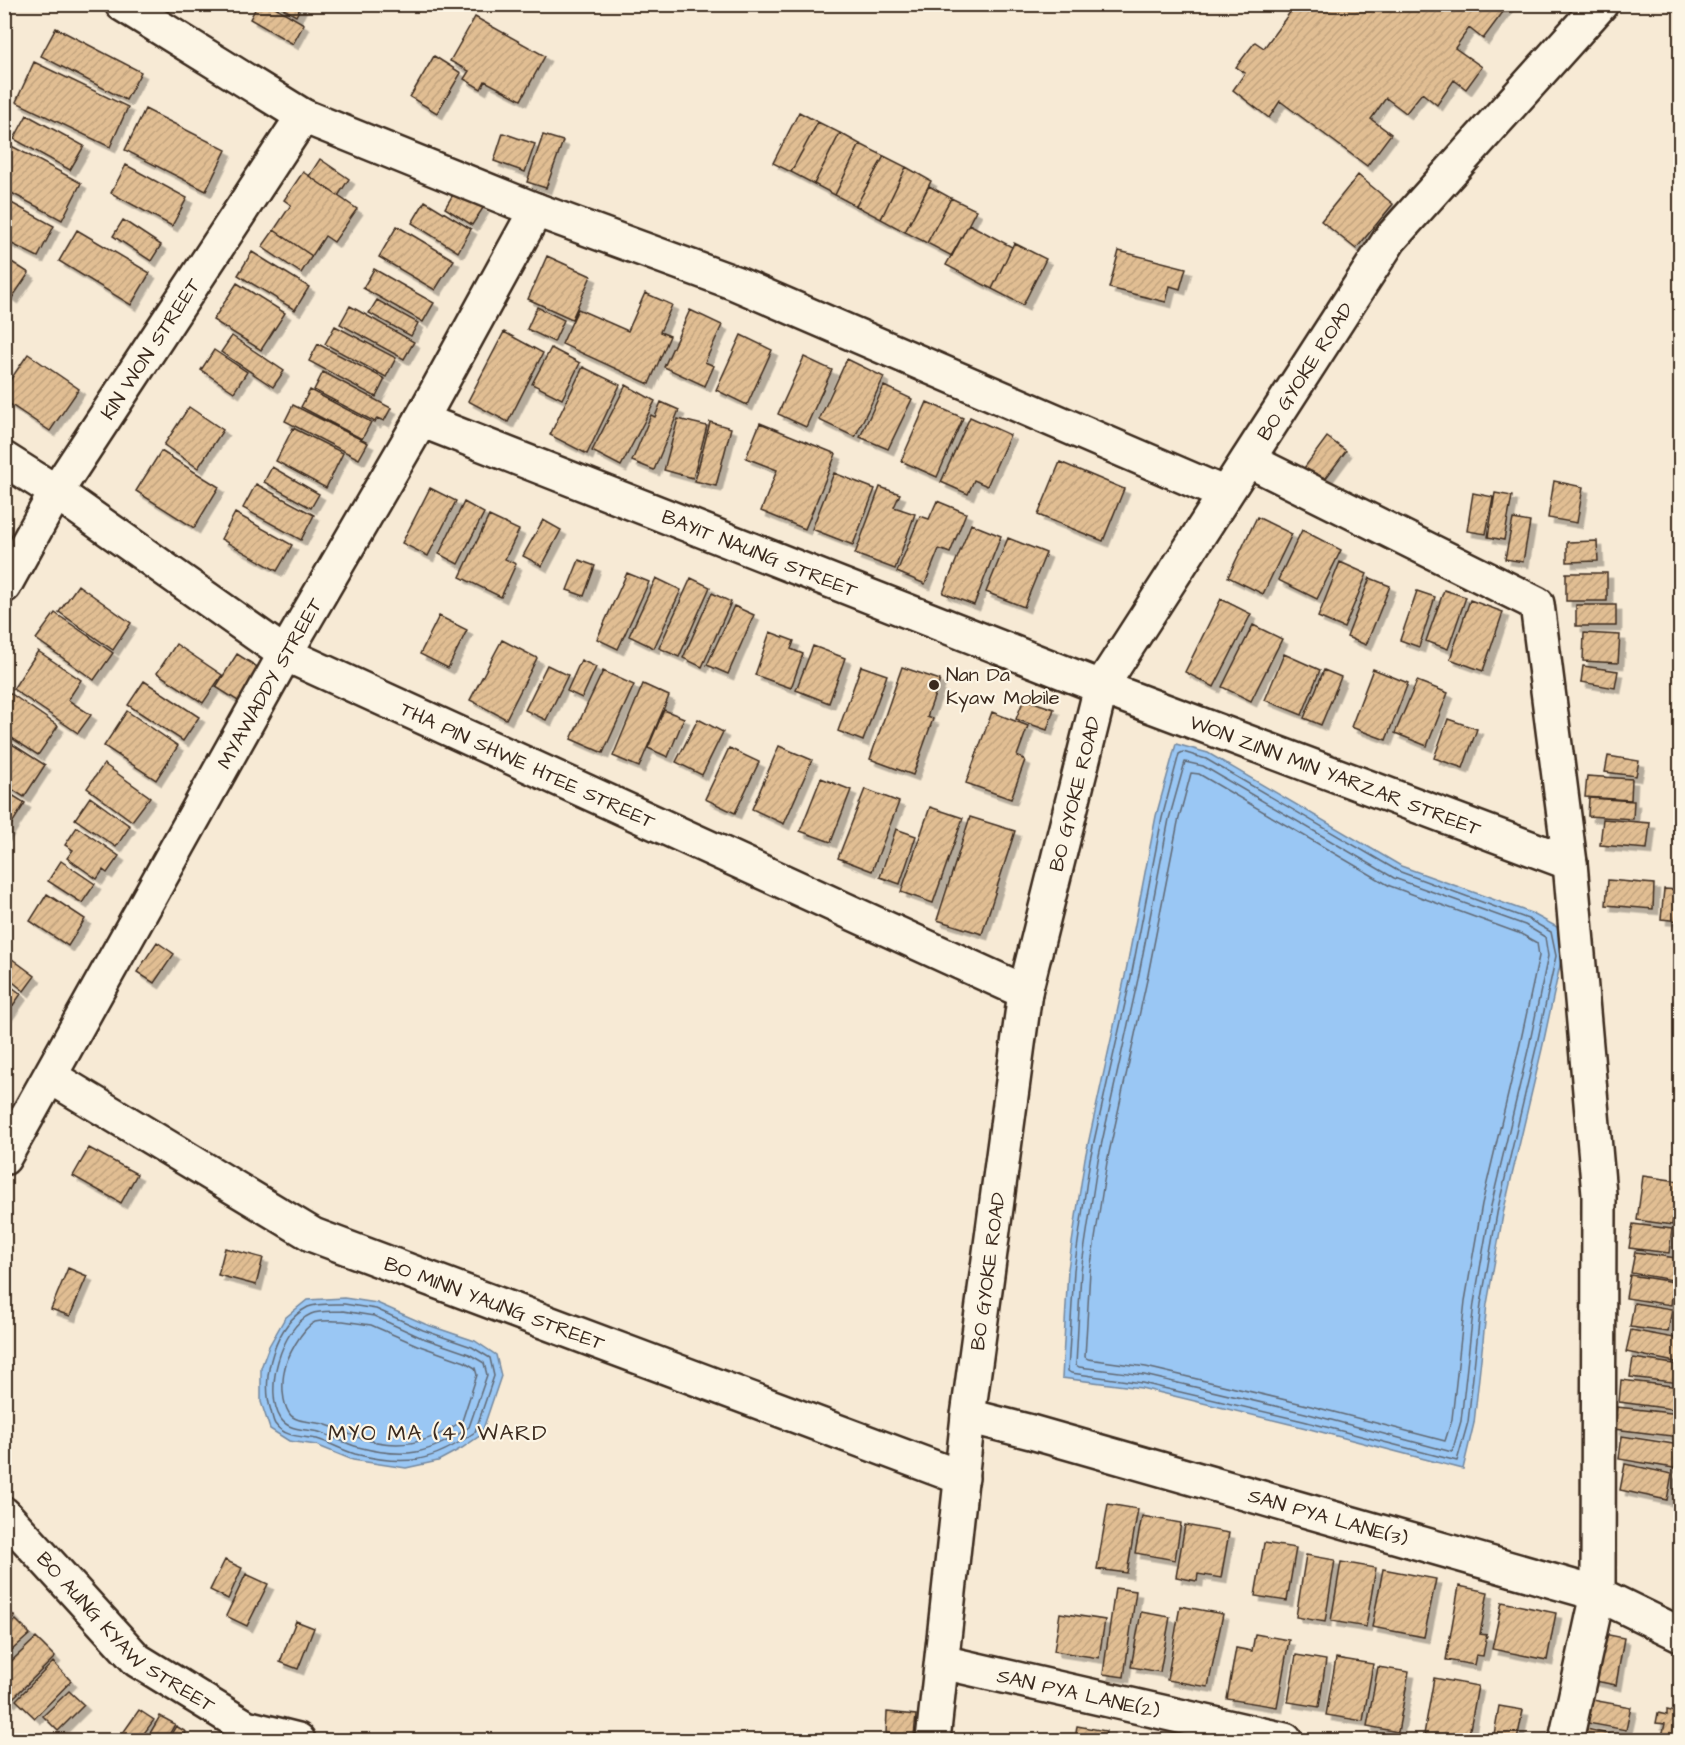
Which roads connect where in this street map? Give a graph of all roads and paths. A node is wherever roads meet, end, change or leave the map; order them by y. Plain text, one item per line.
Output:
1 (122, 4) edge
2 (1601, 4) edge
3 (303, 116) junction
4 (536, 210) junction
5 (421, 420) junction
6 (4, 459) edge
7 (1248, 460) junction
8 (56, 492) junction
9 (1225, 494) junction
10 (4, 586) edge
11 (285, 654) junction
12 (1101, 687) junction
13 (1570, 863) junction
14 (1025, 992) junction
15 (51, 1077) junction
16 (4, 1158) edge
17 (968, 1416) junction
18 (962, 1478) junction
19 (4, 1514) edge
20 (1598, 1594) junction
21 (1680, 1634) edge
22 (942, 1662) junction
23 (244, 1734) edge
24 (298, 1740) edge
25 (933, 1740) edge
26 (1285, 1740) edge
27 (1566, 1740) edge

1 - 3 street
2 - 7 street, BO GYOKE ROAD
3 - 4 street
3 - 8 street, KIN WON STREET
4 - 5 street, MYAWADDY STREET
4 - 9 street
5 - 11 street, MYAWADDY STREET
5 - 12 street, BAYIT NAUNG STREET
6 - 8 street, THA PIN SHWE HTEE STREET
7 - 9 street, BO GYOKE ROAD
7 - 13 street
8 - 10 street, KIN WON STREET
8 - 11 street, THA PIN SHWE HTEE STREET
9 - 12 street, BO GYOKE ROAD
11 - 14 street, THA PIN SHWE HTEE STREET
11 - 15 street, MYAWADDY STREET
12 - 13 street, WON ZINN MIN YARZAR STREET
12 - 14 street, BO GYOKE ROAD
13 - 20 street
14 - 17 street, BO GYOKE ROAD
15 - 16 street, MYAWADDY STREET
15 - 18 street, BO MINN YAUNG STREET
17 - 18 street, BO GYOKE ROAD
17 - 20 street, SAN PYA LANE(3)
18 - 22 street, BO GYOKE ROAD
19 - 23 street, BO AUNG KYAW STREET
20 - 21 street, SAN PYA LANE(3)
20 - 27 street
22 - 25 street, BO GYOKE ROAD
22 - 26 street, SAN PYA LANE(2)
23 - 24 street, BO AUNG KYAW STREET

